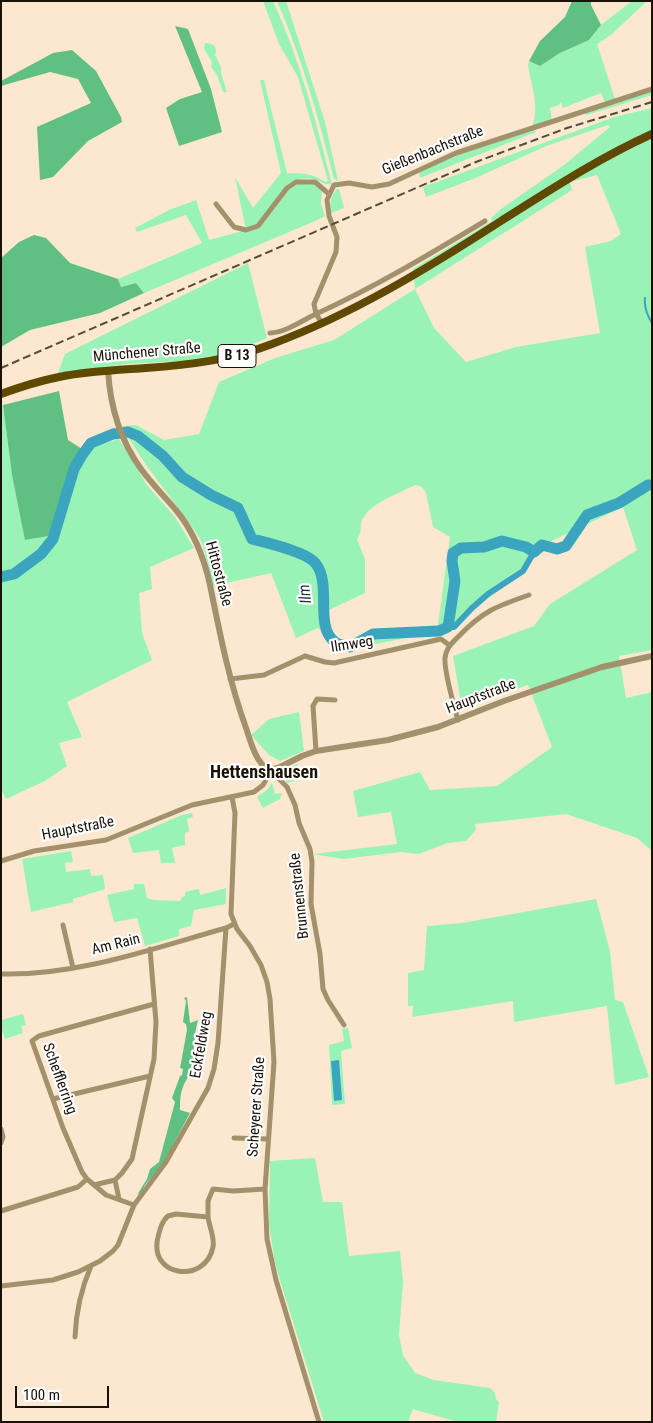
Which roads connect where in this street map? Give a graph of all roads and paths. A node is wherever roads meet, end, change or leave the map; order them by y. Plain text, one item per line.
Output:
1 (652, 89) edge
2 (652, 134) edge
3 (329, 194) junction
4 (216, 204) dead end
5 (485, 221) dead end
6 (316, 314) junction
7 (322, 323) junction
8 (270, 333) dead end
9 (108, 370) junction
10 (1, 394) edge
11 (529, 595) dead end
12 (449, 645) junction
13 (652, 656) edge
14 (230, 679) junction
15 (335, 700) dead end
16 (458, 720) junction
17 (316, 751) junction
18 (269, 769) junction
19 (232, 797) junction
20 (1, 861) edge
21 (234, 924) junction
22 (63, 925) dead end
23 (226, 928) junction
24 (150, 949) junction
25 (73, 968) junction
26 (1, 974) edge
27 (154, 1004) junction
28 (344, 1026) dead end
29 (150, 1076) junction
30 (53, 1099) junction
31 (1, 1129) edge
32 (234, 1138) dead end
33 (268, 1139) junction
34 (1, 1143) edge
35 (87, 1179) junction
36 (115, 1180) junction
37 (94, 1185) junction
38 (265, 1189) junction
39 (119, 1199) junction
40 (134, 1205) junction
41 (1, 1212) edge
42 (208, 1217) junction
43 (92, 1266) junction
44 (1, 1286) edge
45 (74, 1337) dead end
46 (319, 1422) edge

1 - 3 street, Gießenbachstraße
2 - 7 main road, B 13
3 - 4 street
3 - 6 street
5 - 6 street
6 - 7 street
6 - 8 street
7 - 9 main road, Münchener Straße / B 13
9 - 10 main road, Münchener Straße / B 13
9 - 14 street, Hittostraße
11 - 12 street
12 - 14 street, Ilmweg
12 - 16 street
13 - 16 street, Hauptstraße
14 - 18 street, Hittostraße
15 - 17 street
16 - 17 street, Hauptstraße
17 - 18 street, Hauptstraße
18 - 19 street, Hauptstraße
18 - 28 street, Brunnenstraße
19 - 20 street, Hauptstraße
19 - 21 street, Scheyerer Straße
21 - 23 street, Am Rain
21 - 33 street, Scheyerer Straße
22 - 25 street
23 - 24 street, Am Rain
23 - 40 street, Eckfeldweg
24 - 25 street, Am Rain
24 - 27 street
25 - 26 street, Am Rain
27 - 29 street
27 - 30 street, Schefflerring
29 - 30 street
29 - 36 street
30 - 35 street, Schefflerring
31 - 34 street
32 - 33 street
33 - 38 street, Scheyerer Straße
35 - 37 street, Schefflerring
35 - 41 street
36 - 37 street
36 - 39 street
37 - 39 street, Schefflerring
38 - 42 street
38 - 46 street, Scheyerer Straße
39 - 40 street, Schefflerring
40 - 43 street, Eckfeldweg
42 - 42 street
43 - 44 street, Eckfeldweg
43 - 45 street

